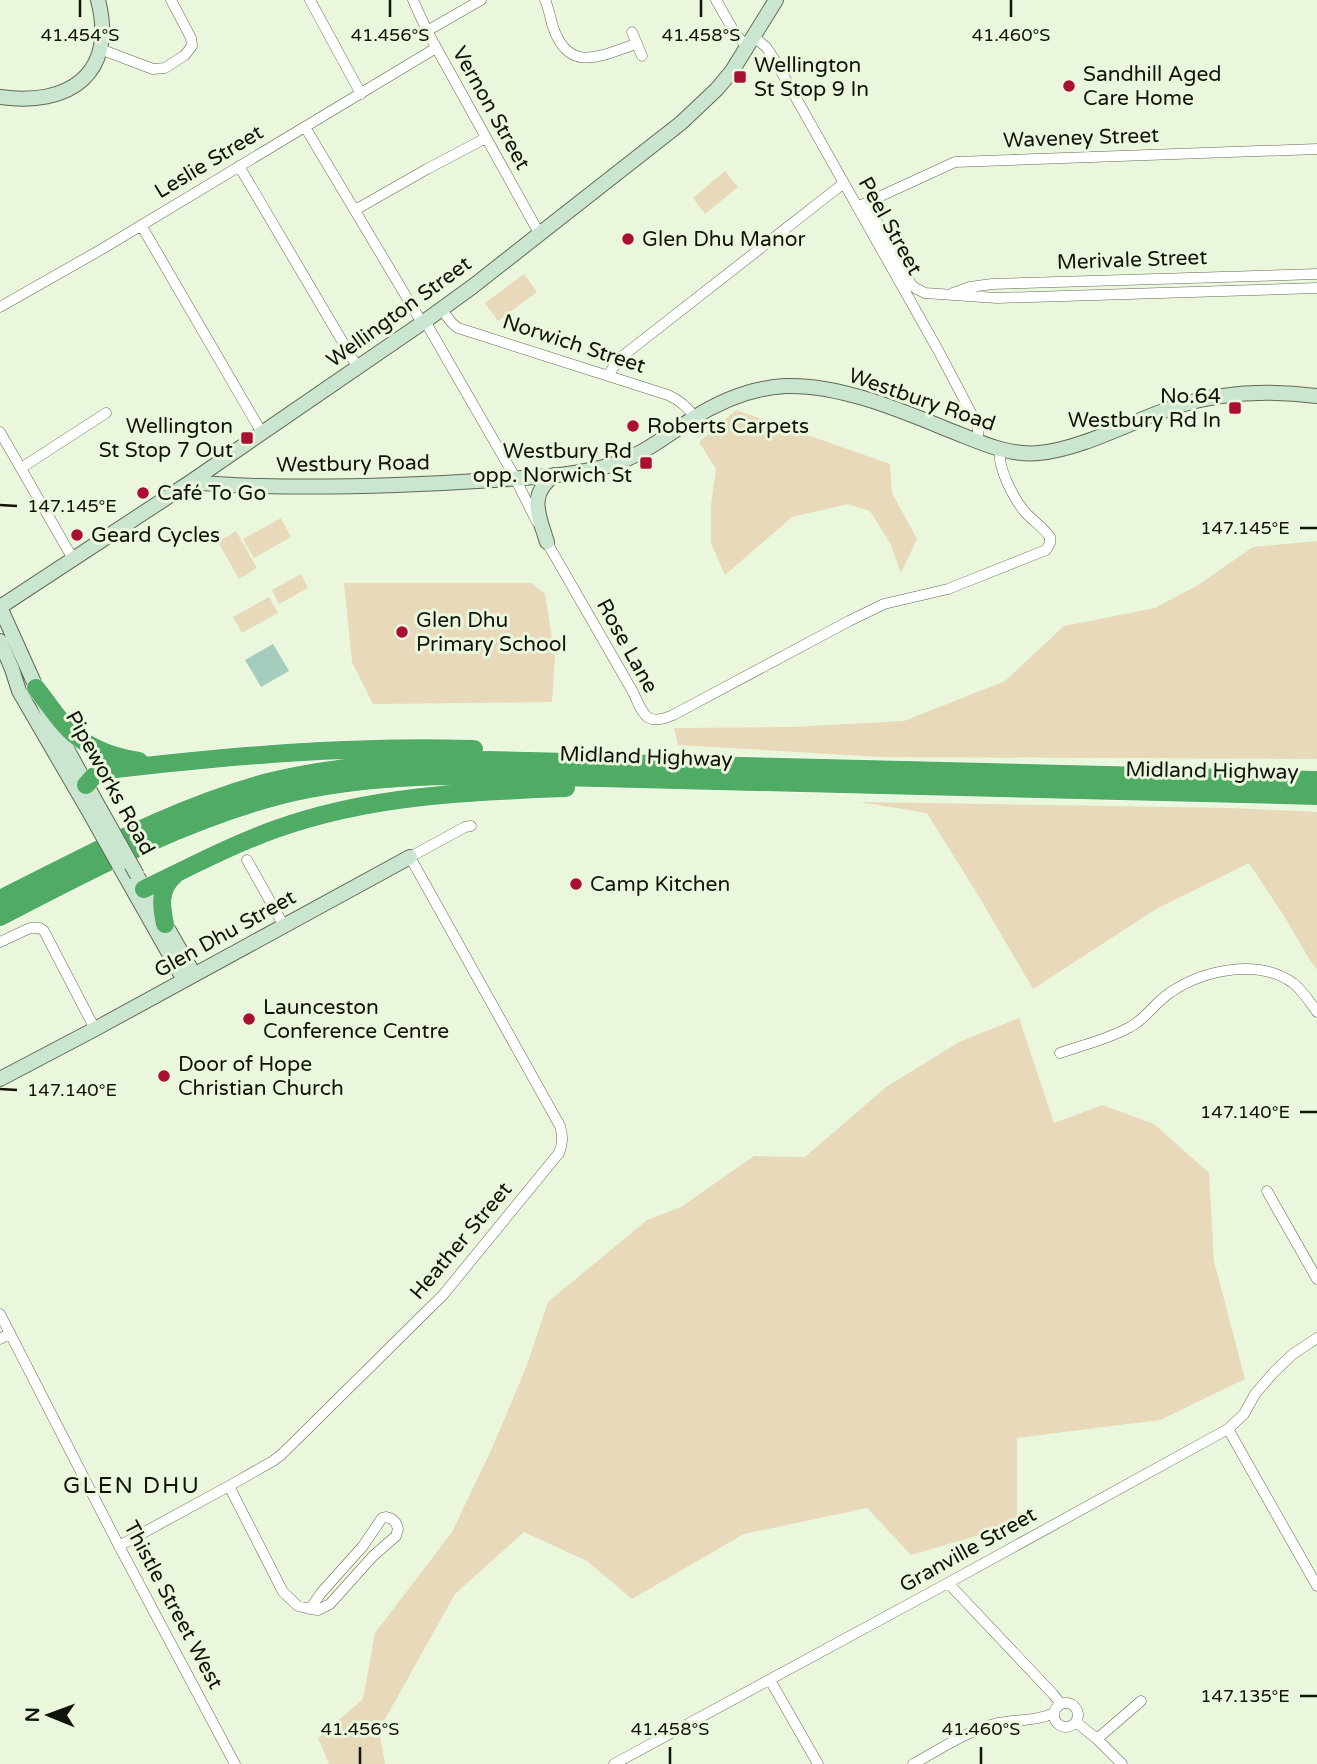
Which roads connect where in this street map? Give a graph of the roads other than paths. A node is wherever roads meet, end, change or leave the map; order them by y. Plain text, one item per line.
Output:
1 (98, 0) edge
2 (171, 0) edge
3 (310, 0) edge
4 (413, 0) edge
5 (481, 0) edge
6 (545, 0) edge
7 (716, 0) edge
8 (776, 0) edge
9 (427, 31) junction
10 (632, 32) dead end
11 (751, 42) junction
12 (636, 44) junction
13 (436, 48) junction
14 (100, 49) junction
15 (642, 55) dead end
16 (360, 94) junction
17 (0, 97) edge
18 (304, 127) junction
19 (486, 138) junction
20 (1317, 149) edge
21 (239, 166) junction
22 (844, 183) junction
23 (862, 205) junction
24 (355, 210) junction
25 (141, 225) junction
26 (539, 233) junction
27 (1317, 274) edge
28 (1317, 288) edge
29 (950, 294) junction
30 (0, 307) edge
31 (441, 309) junction
32 (424, 322) junction
33 (358, 368) junction
34 (608, 375) junction
35 (1317, 396) edge
36 (106, 413) dead end
37 (694, 417) junction
38 (0, 432) edge
39 (262, 432) junction
40 (976, 441) junction
41 (1000, 450) junction
42 (21, 468) junction
43 (556, 475) junction
44 (514, 478) junction
45 (190, 483) junction
46 (547, 542) junction
47 (73, 559) junction
48 (0, 607) edge
49 (0, 642) edge
50 (0, 666) edge
51 (26, 692) junction
52 (171, 763) junction
53 (771, 766) junction
54 (1317, 780) edge
55 (724, 783) junction
56 (86, 785) junction
57 (1317, 796) edge
58 (95, 812) junction
59 (471, 826) dead end
60 (410, 857) junction
61 (247, 860) dead end
62 (178, 872) junction
63 (136, 884) junction
64 (0, 899) edge
65 (0, 916) edge
66 (165, 924) junction
67 (284, 926) junction
68 (0, 942) edge
69 (189, 977) junction
70 (1317, 1012) edge
71 (95, 1029) junction
72 (1060, 1053) dead end
73 (1, 1077) edge
74 (1267, 1191) dead end
75 (1317, 1279) edge
76 (0, 1314) edge
77 (10, 1333) junction
78 (1317, 1338) edge
79 (0, 1339) edge
80 (1228, 1429) junction
81 (229, 1486) junction
82 (119, 1546) junction
83 (948, 1583) junction
84 (1317, 1586) edge
85 (310, 1609) junction
86 (770, 1681) junction
87 (1141, 1701) dead end
88 (1061, 1704) junction
89 (1054, 1713) junction
90 (1076, 1722) junction
91 (1097, 1739) junction
92 (1114, 1761) edge
93 (235, 1764) edge
94 (614, 1764) edge
95 (818, 1764) edge
96 (913, 1764) edge

1 - 14 main road
2 - 14 street
3 - 16 street
4 - 9 street, Vernon Street
5 - 9 street
6 - 12 street
7 - 11 street, Peel Street
8 - 11 main road, Wellington Street
9 - 13 street, Vernon Street
10 - 12 street
11 - 22 street, Peel Street
11 - 26 main road, Wellington Street
12 - 15 street
13 - 16 street, Leslie Street
13 - 19 street, Vernon Street
14 - 17 main road
16 - 18 street, Leslie Street
18 - 21 street, Leslie Street
18 - 24 street, Rose Lane
19 - 24 street
19 - 26 street, Vernon Street
20 - 23 street, Waveney Street
21 - 25 street, Leslie Street
21 - 33 street
22 - 23 street, Peel Street
22 - 34 street
23 - 29 street, Merivale Street
23 - 40 street, Peel Street
24 - 32 street, Rose Lane
25 - 30 street, Leslie Street
25 - 39 street
26 - 31 main road, Wellington Street
27 - 29 street, Merivale Street
28 - 29 street, Merivale Street
31 - 32 main road, Wellington Street
31 - 34 street, Norwich Street
32 - 33 main road, Wellington Street
32 - 44 street, Rose Lane
33 - 39 main road, Wellington Street
34 - 37 street, Norwich Street
35 - 41 main road, Westbury Road
36 - 42 street
37 - 40 main road, Westbury Road
37 - 43 main road, Westbury Road
38 - 42 street
39 - 45 main road, Wellington Street
40 - 41 main road, Westbury Road
41 - 46 street, Rose Lane
42 - 47 street
43 - 44 main road, Westbury Road
43 - 46 main road
44 - 45 main road, Westbury Road
44 - 46 street, Rose Lane
45 - 47 main road, Wellington Street
47 - 48 main road, Wellington Street
48 - 51 main road, Pipeworks Road
49 - 51 main road, Pipeworks Road
50 - 51 main road
51 - 52 highway
51 - 56 main road, Pipeworks Road
51 - 58 main road, Pipeworks Road
52 - 53 highway
52 - 56 highway
53 - 54 highway, Midland Highway
53 - 64 highway, Midland Highway
55 - 57 highway, Midland Highway
55 - 62 highway
55 - 65 highway, Midland Highway
56 - 58 main road, Pipeworks Road
58 - 63 main road, Pipeworks Road, bridge
58 - 63 main road, Pipeworks Road, bridge
59 - 60 street, Glen Dhu Street
60 - 67 main road, Glen Dhu Street
60 - 81 street, Heather Street
61 - 67 street
62 - 63 highway
62 - 66 highway
63 - 66 main road, Pipeworks Road
63 - 69 main road, Pipeworks Road
66 - 69 main road, Pipeworks Road
67 - 69 main road, Glen Dhu Street
68 - 71 street
69 - 71 main road, Glen Dhu Street
70 - 72 street
71 - 73 main road, Glen Dhu Street
74 - 75 street
76 - 77 street, Thistle Street West
77 - 79 street
77 - 82 street, Thistle Street West
78 - 80 street, Granville Street
80 - 83 street, Granville Street
80 - 84 street
81 - 82 street, Heather Street
81 - 85 street
82 - 93 street, Thistle Street West
83 - 86 street, Granville Street
83 - 88 street
85 - 85 street
86 - 94 street, Granville Street
86 - 95 street
87 - 91 street
88 - 89 street
88 - 90 street
89 - 90 street
89 - 96 street
90 - 91 street
91 - 92 street

